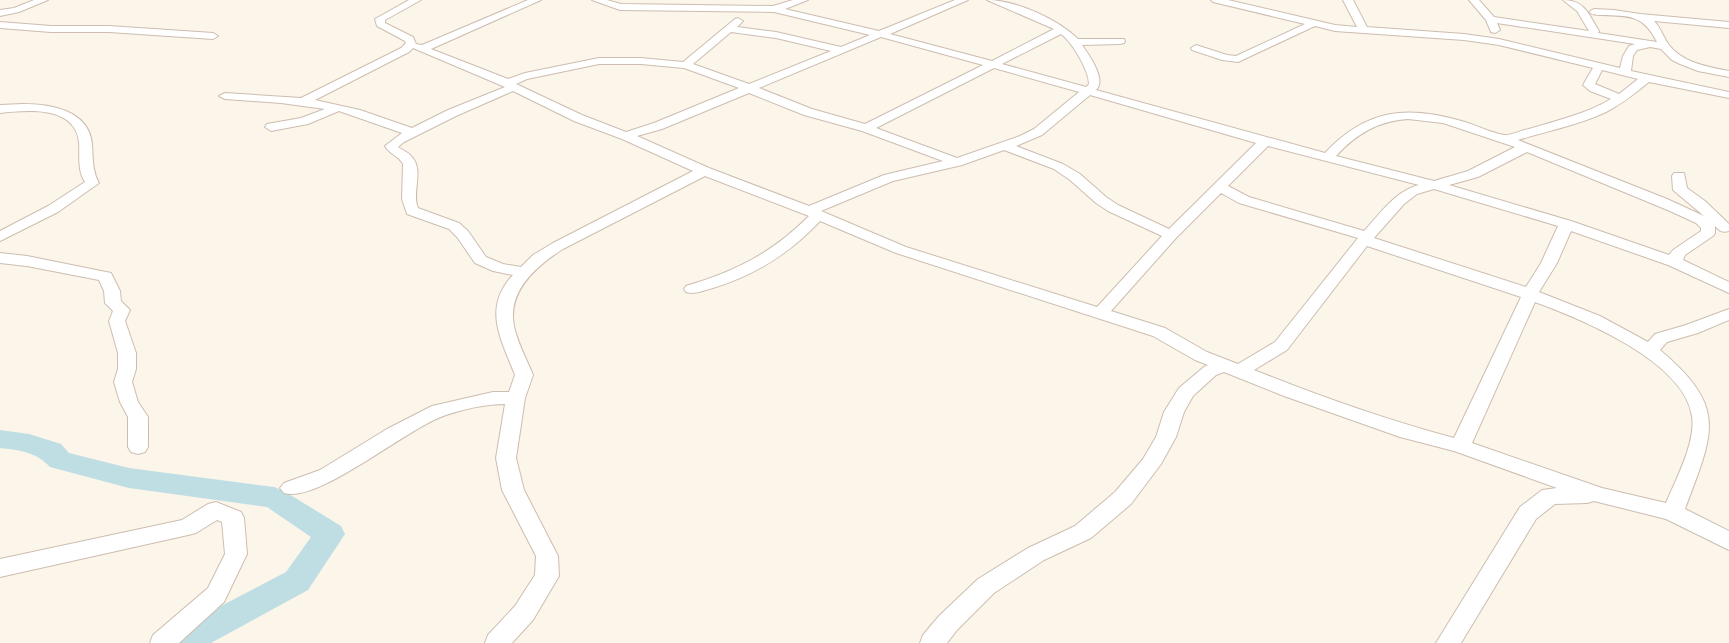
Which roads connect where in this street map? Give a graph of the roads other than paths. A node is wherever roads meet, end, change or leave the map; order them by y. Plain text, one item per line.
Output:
1 (43, 0) edge
2 (416, 0) edge
3 (536, 0) edge
4 (597, 0) edge
5 (803, 0) edge
6 (963, 0) edge
7 (992, 0) edge
8 (1216, 0) edge
9 (1348, 0) edge
10 (1474, 0) edge
11 (1568, 0) edge
12 (753, 8) junction
13 (774, 9) junction
14 (0, 12) edge
15 (1594, 12) dead end
16 (1638, 17) junction
17 (1491, 19) junction
18 (1588, 21) junction
19 (1314, 23) junction
20 (1568, 24) junction
21 (0, 25) edge
22 (1729, 25) edge
23 (729, 29) junction
24 (1061, 30) junction
25 (1364, 30) junction
26 (881, 34) junction
27 (1596, 35) junction
28 (213, 36) dead end
29 (1120, 41) dead end
30 (1075, 42) junction
31 (1499, 42) junction
32 (411, 44) junction
33 (1650, 44) junction
34 (1664, 46) junction
35 (1196, 48) dead end
36 (423, 49) junction
37 (842, 50) junction
38 (994, 64) junction
39 (685, 65) junction
40 (1600, 66) junction
41 (1626, 72) junction
42 (1729, 74) edge
43 (1647, 78) junction
44 (512, 86) junction
45 (748, 89) junction
46 (1089, 92) junction
47 (1729, 95) edge
48 (225, 96) dead end
49 (1621, 98) junction
50 (302, 102) junction
51 (337, 108) junction
52 (0, 109) edge
53 (271, 127) dead end
54 (866, 128) junction
55 (412, 133) junction
56 (626, 136) junction
57 (1506, 139) junction
58 (1265, 142) junction
59 (1003, 146) junction
60 (1526, 147) junction
61 (1328, 157) junction
62 (957, 162) junction
63 (704, 171) junction
64 (1679, 176) dead end
65 (1432, 184) junction
66 (1220, 187) junction
67 (814, 213) junction
68 (1566, 224) junction
69 (1708, 227) junction
70 (1727, 227) edge
71 (1171, 235) junction
72 (0, 237) edge
73 (1366, 238) junction
74 (0, 258) edge
75 (1674, 262) junction
76 (525, 272) junction
77 (1729, 288) edge
78 (692, 289) dead end
79 (1530, 294) junction
80 (1100, 313) junction
81 (1729, 314) edge
82 (1649, 351) junction
83 (1232, 368) junction
84 (516, 398) junction
85 (1460, 446) junction
86 (138, 447) dead end
87 (291, 488) dead end
88 (1600, 496) junction
89 (1673, 513) junction
90 (1729, 541) edge
91 (0, 568) edge
92 (162, 643) edge
93 (497, 643) edge
94 (932, 643) edge
95 (1448, 643) edge

1 - 14 street
2 - 32 street
3 - 36 street
4 - 12 street
5 - 13 street
6 - 26 street
7 - 24 street
8 - 19 street
9 - 25 street
10 - 17 street
11 - 18 street
12 - 13 street
12 - 23 street
13 - 26 street
15 - 16 street
16 - 22 street
16 - 34 street
17 - 20 street
17 - 31 street
18 - 20 street
18 - 27 street
19 - 25 street
19 - 35 street
20 - 27 street
21 - 28 street
23 - 37 street
23 - 39 street
24 - 30 street
24 - 38 street
25 - 31 street
26 - 37 street
26 - 38 street
27 - 33 street
29 - 30 street
30 - 46 street
31 - 40 street
32 - 36 street
32 - 50 street
33 - 34 street
33 - 41 street
34 - 42 street
36 - 44 street
37 - 45 street
38 - 46 street
38 - 54 street
39 - 44 street
39 - 45 street
40 - 41 street
40 - 49 street
41 - 43 street
43 - 47 street
43 - 49 street
44 - 55 street
44 - 56 street
45 - 54 street
45 - 56 street
46 - 58 street
46 - 59 street
48 - 50 street
49 - 57 street
50 - 51 street
51 - 53 street
51 - 55 street
52 - 72 street
54 - 62 street
55 - 76 street
56 - 63 street
57 - 60 street
57 - 61 street
58 - 61 street
58 - 66 street
59 - 62 street
59 - 71 street
60 - 65 street
60 - 69 street
61 - 65 street
62 - 67 street
63 - 67 street
63 - 76 street
64 - 70 street
65 - 68 street
65 - 73 street
66 - 71 street
66 - 73 street
67 - 78 street
67 - 80 street
68 - 75 street
68 - 79 street
69 - 70 street
69 - 75 street
71 - 80 street
73 - 79 street
73 - 83 street
74 - 86 street
75 - 77 street
76 - 84 street
79 - 82 street
79 - 85 street
80 - 83 street
81 - 82 street
82 - 89 street
83 - 85 street
83 - 94 street
84 - 87 street
84 - 93 street
85 - 88 street
88 - 89 street
88 - 95 street
89 - 90 street
91 - 92 street

